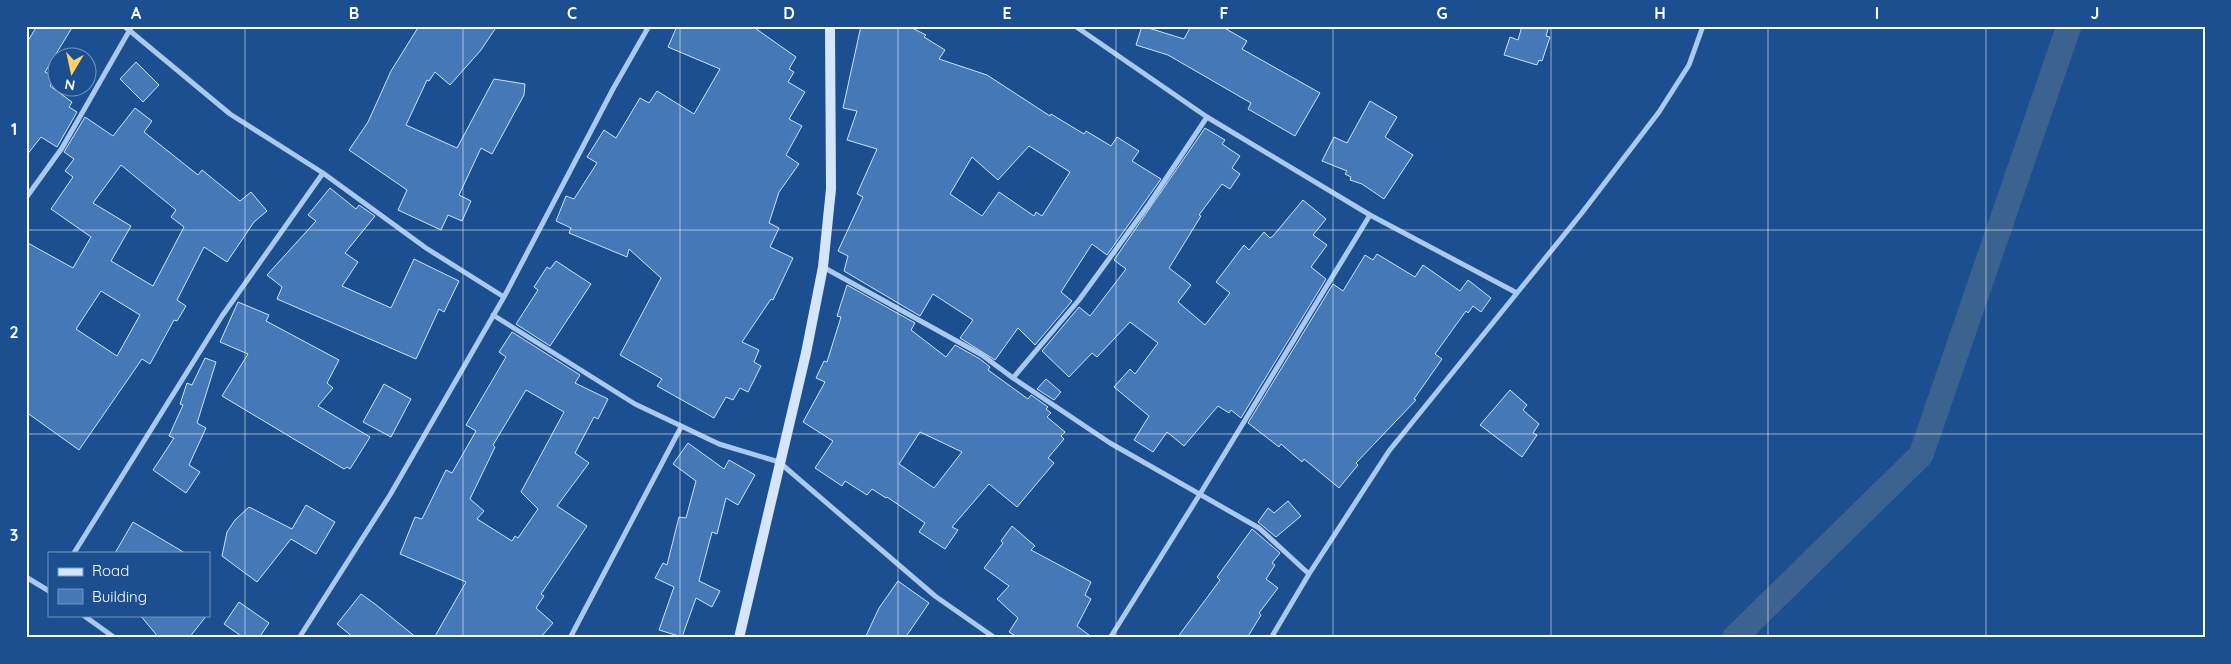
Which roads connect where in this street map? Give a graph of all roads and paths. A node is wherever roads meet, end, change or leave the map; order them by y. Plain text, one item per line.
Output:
1 (124, 26) edge
2 (648, 26) edge
3 (830, 26) edge
4 (1075, 26) edge
5 (1703, 26) edge
6 (131, 29) edge
7 (1207, 117) junction
8 (323, 173) junction
9 (26, 198) edge
10 (1370, 215) junction
11 (823, 267) junction
12 (1517, 293) junction
13 (504, 297) junction
14 (493, 315) junction
15 (1013, 378) junction
16 (681, 427) junction
17 (780, 462) junction
18 (1200, 494) junction
19 (75, 552) edge
20 (1309, 574) junction
21 (26, 577) edge
22 (48, 590) edge
23 (84, 616) edge
24 (115, 638) edge
25 (299, 638) edge
26 (570, 638) edge
27 (739, 638) edge
28 (995, 638) edge
29 (1110, 638) edge
30 (1271, 638) edge

1 - 6 street
2 - 13 street
3 - 11 main road
4 - 7 street
5 - 12 street
6 - 8 street
6 - 9 street
7 - 10 street
7 - 15 street
8 - 13 street
8 - 19 street
10 - 12 street
10 - 18 street
11 - 15 street
11 - 17 main road
12 - 20 street
13 - 14 street
14 - 16 street
14 - 25 street
15 - 18 street
16 - 17 street
16 - 26 street
17 - 27 main road
17 - 28 street
18 - 20 street
18 - 29 street
20 - 30 street
21 - 22 street
23 - 24 street

